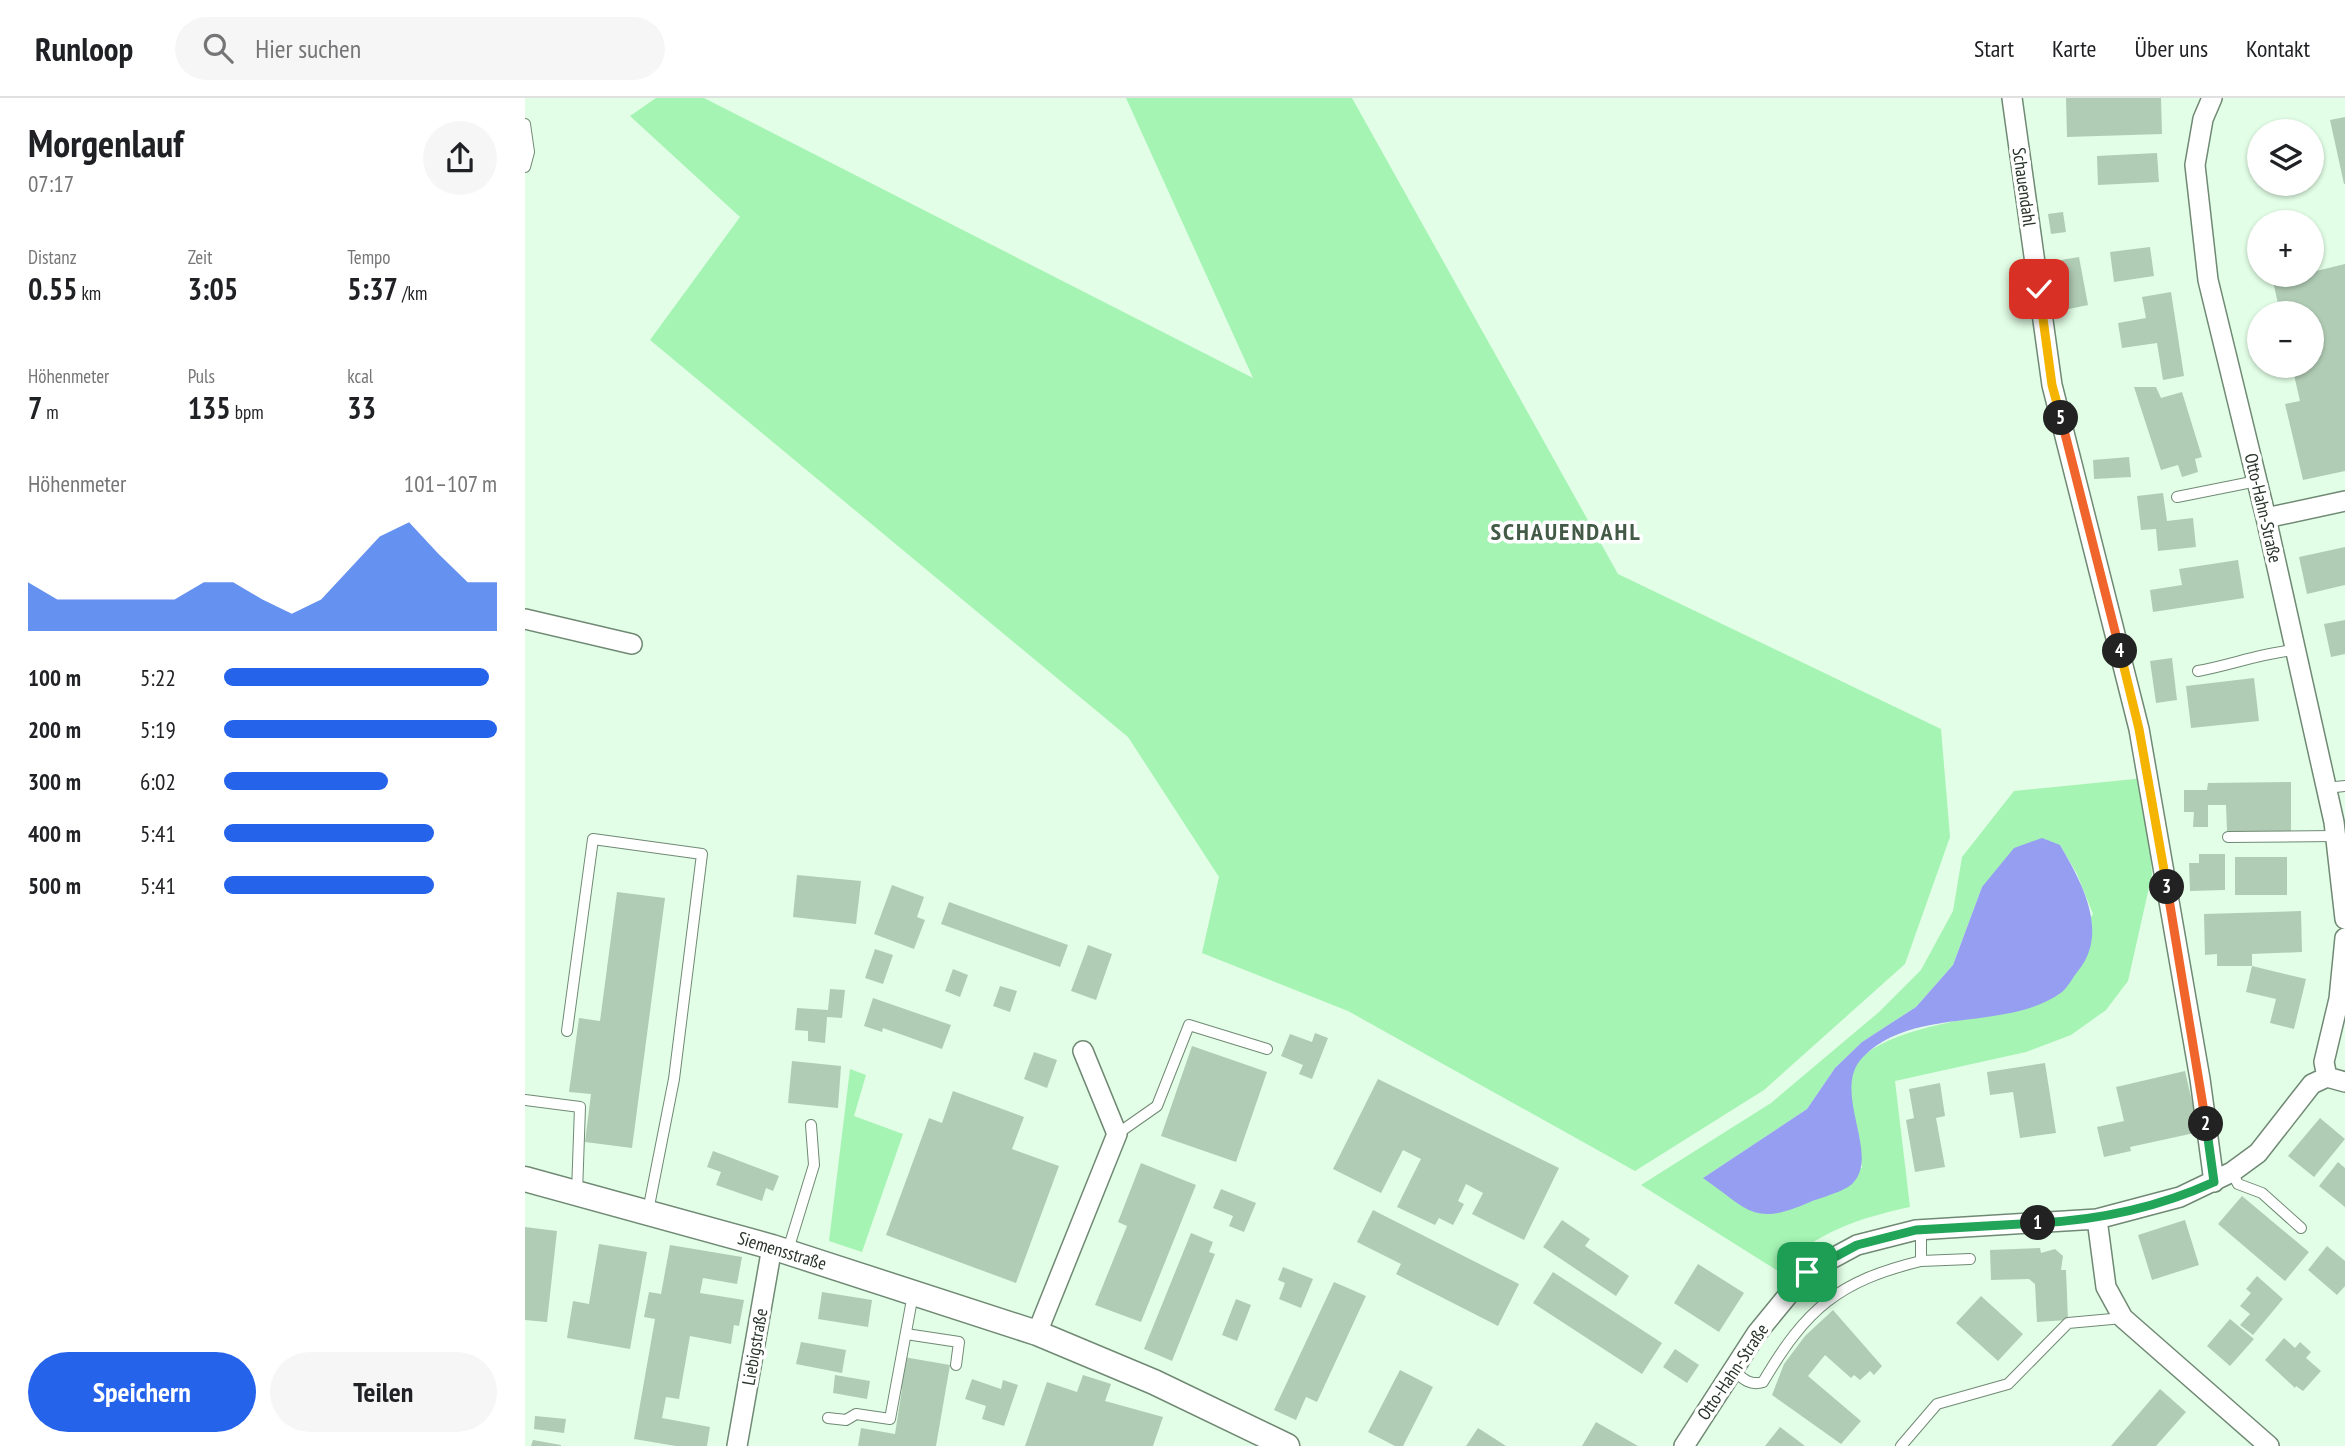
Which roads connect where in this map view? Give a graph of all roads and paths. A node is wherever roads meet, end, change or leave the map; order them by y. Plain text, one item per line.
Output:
1 (2012, 98) edge
2 (2212, 98) edge
3 (525, 124) edge
4 (525, 167) edge
5 (2257, 481) junction
6 (2177, 497) dead end
7 (2345, 501) edge
8 (2266, 518) junction
9 (525, 619) edge
10 (632, 644) dead end
11 (2295, 650) junction
12 (2198, 671) dead end
13 (2336, 787) edge
14 (2335, 836) junction
15 (2228, 837) dead end
16 (2345, 919) edge
17 (2345, 938) edge
18 (567, 1031) dead end
19 (1267, 1049) dead end
20 (1083, 1051) dead end
21 (2336, 1080) edge
22 (525, 1100) edge
23 (811, 1125) dead end
24 (1117, 1134) junction
25 (2232, 1172) junction
26 (525, 1179) edge
27 (2214, 1182) junction
28 (577, 1193) junction
29 (647, 1212) junction
30 (2097, 1219) junction
31 (2301, 1228) dead end
32 (1921, 1229) junction
33 (780, 1249) junction
34 (1971, 1259) dead end
35 (1921, 1261) junction
36 (914, 1293) junction
37 (2123, 1318) junction
38 (1037, 1333) junction
39 (906, 1334) junction
40 (956, 1365) dead end
41 (1734, 1371) junction
42 (828, 1418) dead end
43 (737, 1446) edge
44 (1287, 1446) edge
45 (1684, 1446) edge
46 (1901, 1446) edge
47 (2269, 1446) edge

1 - 27 street, Schauendahl
2 - 5 street, Otto-Hahn-Straße
3 - 4 lane
5 - 6 lane
5 - 8 street, Otto-Hahn-Straße
7 - 8 street
8 - 11 street, Otto-Hahn-Straße
9 - 10 street
11 - 12 lane
11 - 13 street, Otto-Hahn-Straße
13 - 14 street, Otto-Hahn-Straße
14 - 15 lane
14 - 16 street, Otto-Hahn-Straße
17 - 21 street, Otto-Hahn-Straße
18 - 29 lane
19 - 24 lane
20 - 24 street
21 - 25 street, Otto-Hahn-Straße
22 - 28 lane
23 - 33 lane
24 - 38 street
25 - 27 street, Otto-Hahn-Straße
25 - 31 lane
26 - 28 street, Siemensstraße
27 - 30 street, Otto-Hahn-Straße
28 - 29 street, Siemensstraße
29 - 33 street, Siemensstraße
30 - 32 street, Otto-Hahn-Straße
30 - 37 street
32 - 35 lane
32 - 41 street, Otto-Hahn-Straße
33 - 36 street, Siemensstraße
33 - 43 street, Liebigstraße
34 - 35 lane
35 - 41 lane
36 - 38 street, Siemensstraße
36 - 39 lane
37 - 46 lane
37 - 47 street
38 - 44 street, Siemensstraße
39 - 40 lane
39 - 42 lane
41 - 45 street, Otto-Hahn-Straße

